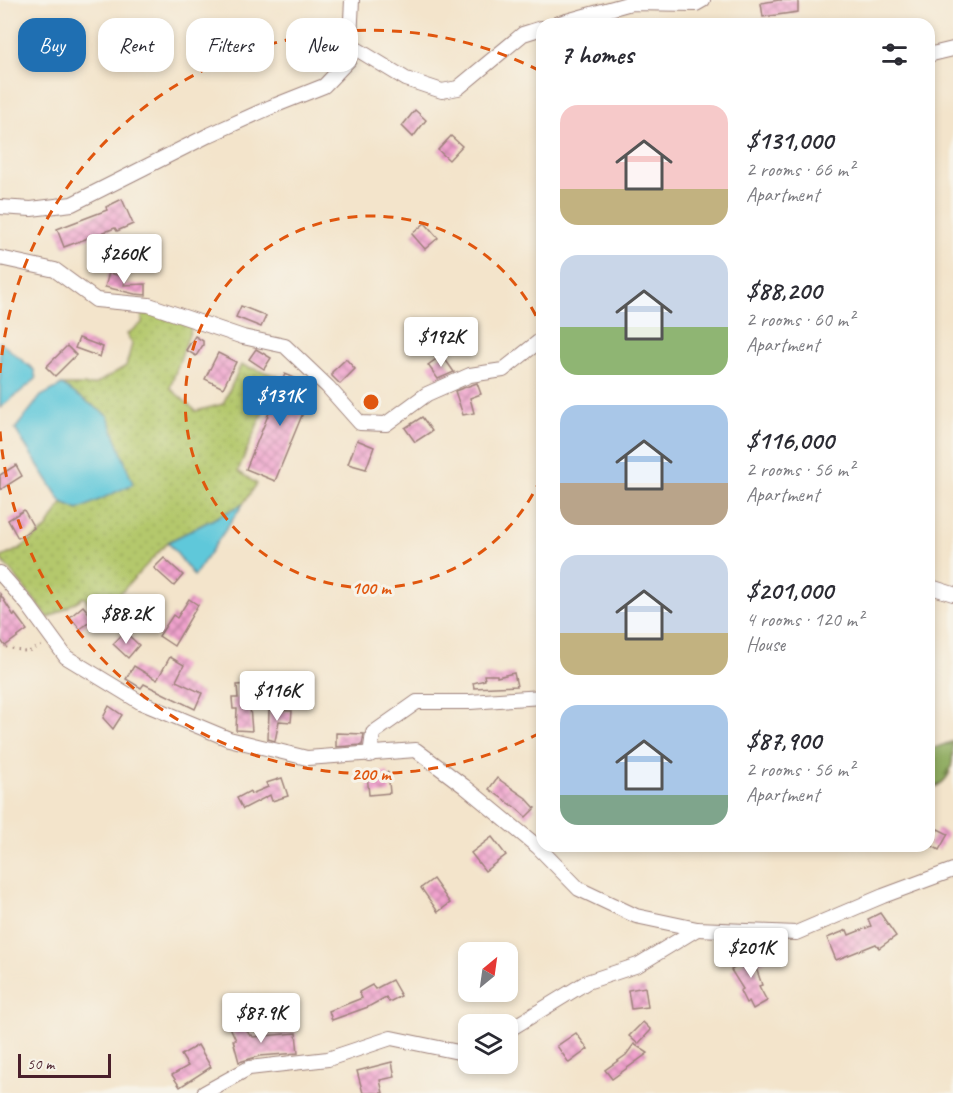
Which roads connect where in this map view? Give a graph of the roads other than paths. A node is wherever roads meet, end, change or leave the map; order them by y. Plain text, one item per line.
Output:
1 (352, 0) edge
2 (703, 0) edge
3 (351, 18) edge
4 (577, 18) edge
5 (536, 30) edge
6 (953, 49) edge
7 (358, 50) edge
8 (935, 53) edge
9 (337, 72) edge
10 (0, 207) edge
11 (0, 258) edge
12 (536, 344) edge
13 (0, 573) edge
14 (935, 588) edge
15 (953, 594) edge
16 (536, 697) edge
17 (370, 755) junction
18 (536, 845) edge
19 (543, 852) edge
20 (953, 870) edge
21 (697, 929) junction
22 (518, 1024) edge
23 (458, 1052) edge
24 (204, 1093) edge

1 - 3 street
2 - 4 street
5 - 7 street
6 - 8 street
9 - 10 street
11 - 12 street
13 - 17 street
14 - 15 street
16 - 17 street
17 - 18 street
19 - 21 street
20 - 21 street
21 - 22 street
23 - 24 street

